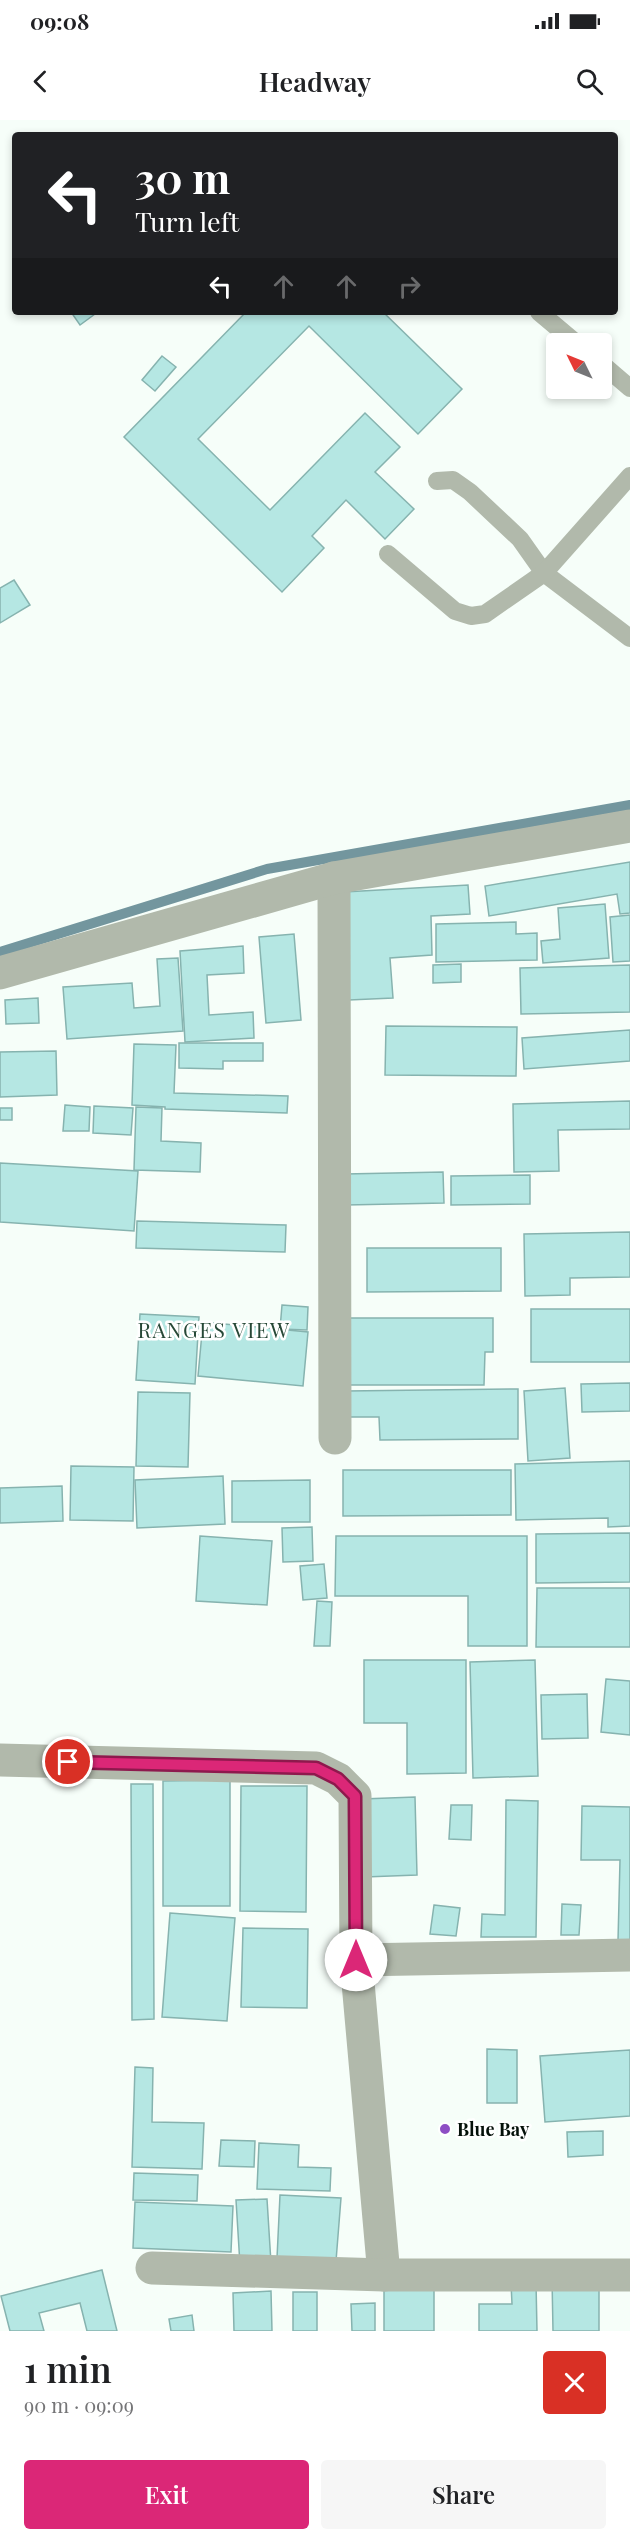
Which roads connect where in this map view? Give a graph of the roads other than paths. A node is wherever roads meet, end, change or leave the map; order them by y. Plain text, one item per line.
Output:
1 (543, 315) edge
2 (564, 333) edge
3 (612, 373) edge
4 (630, 388) edge
5 (630, 477) edge
6 (437, 481) dead end
7 (388, 554) dead end
8 (544, 573) junction
9 (630, 638) edge
10 (630, 826) edge
11 (334, 878) junction
12 (0, 973) edge
13 (335, 1438) dead end
14 (0, 1760) edge
15 (630, 1954) edge
16 (356, 1960) junction
17 (152, 2268) dead end
18 (630, 2275) edge
19 (384, 2276) junction

1 - 2 lane
3 - 4 lane
5 - 8 lane
6 - 8 lane
7 - 8 lane
8 - 9 lane
10 - 11 street
11 - 12 street
11 - 13 street
14 - 16 street
15 - 16 street
16 - 19 street
17 - 19 street
18 - 19 street

